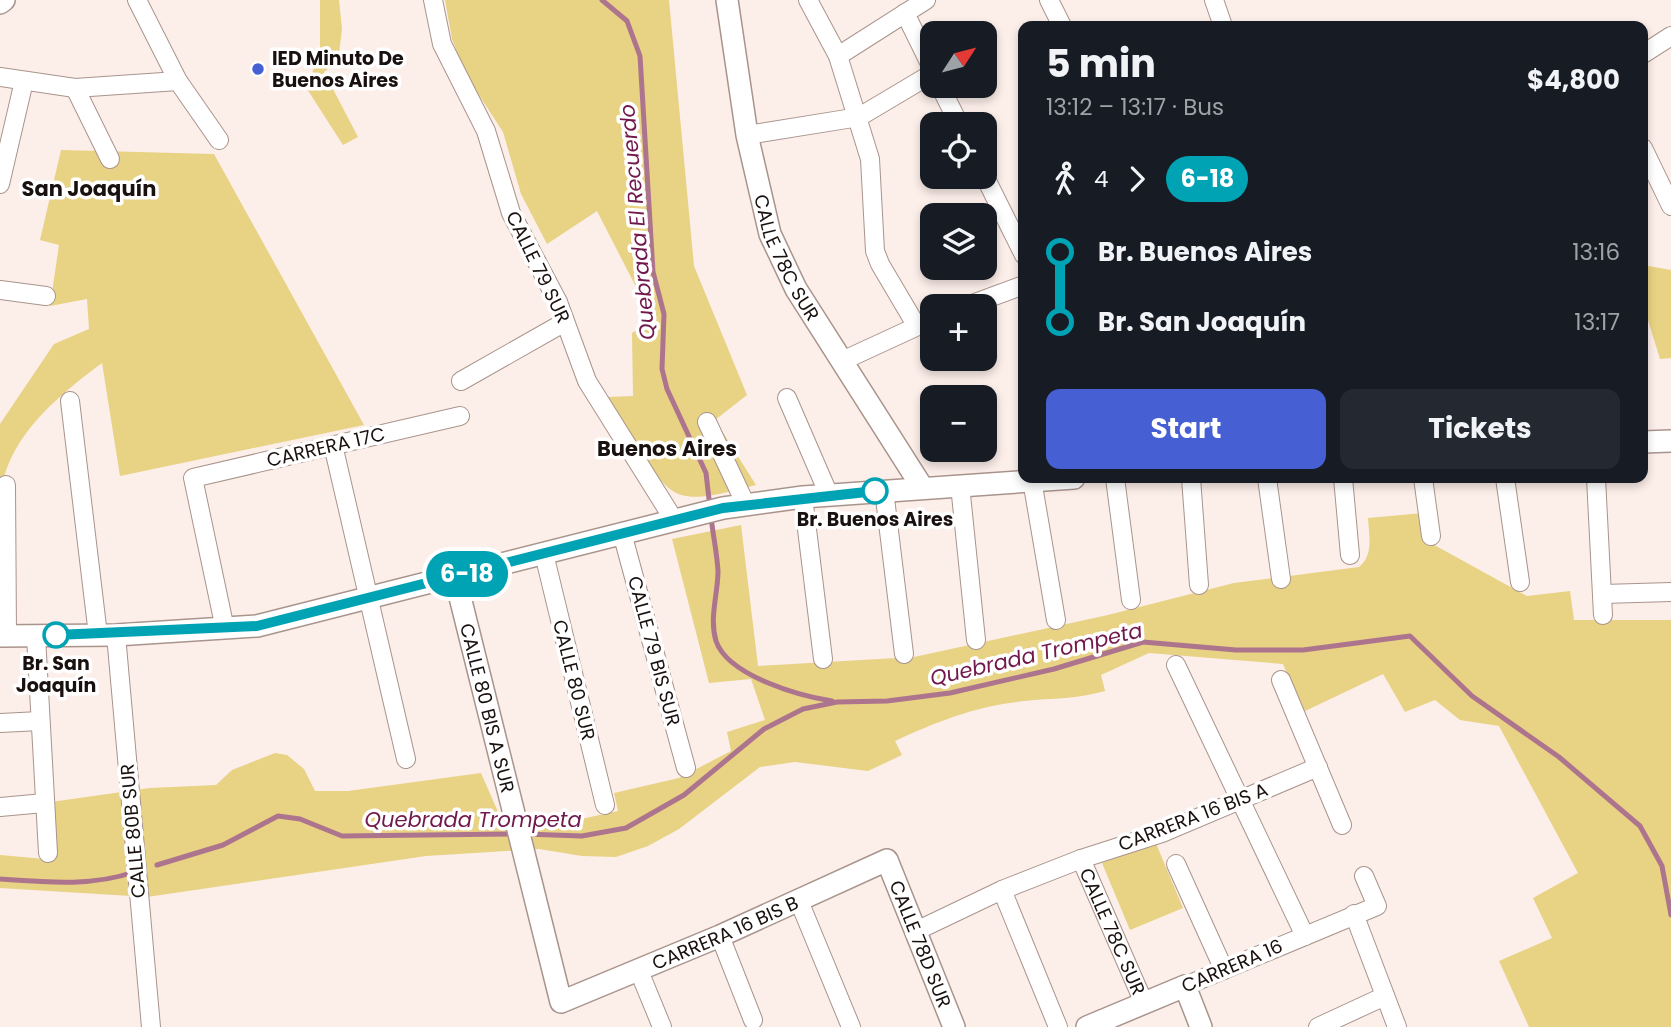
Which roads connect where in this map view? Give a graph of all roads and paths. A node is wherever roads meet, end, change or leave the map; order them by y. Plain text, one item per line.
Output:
1 (137, 0) edge
2 (433, 0) edge
3 (727, 0) edge
4 (808, 0) edge
5 (926, 0) edge
6 (1049, 0) edge
7 (1214, 0) edge
8 (905, 13) junction
9 (1060, 21) edge
10 (1221, 21) edge
11 (1671, 36) edge
12 (920, 45) edge
13 (1648, 51) edge
14 (838, 56) junction
15 (0, 77) edge
16 (920, 80) edge
17 (24, 81) junction
18 (178, 81) junction
19 (75, 88) junction
20 (859, 117) junction
21 (747, 135) junction
22 (219, 140) dead end
23 (1648, 158) edge
24 (110, 159) dead end
25 (0, 184) edge
26 (991, 189) edge
27 (1671, 206) edge
28 (1018, 243) edge
29 (1018, 287) edge
30 (0, 290) edge
31 (997, 295) edge
32 (46, 296) dead end
33 (920, 317) edge
34 (565, 322) junction
35 (920, 324) edge
36 (842, 361) junction
37 (461, 381) dead end
38 (787, 398) dead end
39 (70, 401) dead end
40 (460, 415) dead end
41 (707, 422) dead end
42 (1671, 441) edge
43 (1648, 442) edge
44 (333, 445) junction
45 (1018, 481) edge
46 (1033, 483) edge
47 (1116, 483) edge
48 (1191, 483) edge
49 (1268, 483) edge
50 (1343, 483) edge
51 (1424, 483) edge
52 (1506, 483) edge
53 (1596, 483) edge
54 (6, 485) dead end
55 (960, 485) junction
56 (922, 487) junction
57 (884, 490) junction
58 (829, 495) junction
59 (803, 497) junction
60 (747, 505) junction
61 (674, 520) junction
62 (622, 533) junction
63 (1431, 536) dead end
64 (544, 554) junction
65 (1350, 555) dead end
66 (455, 577) junction
67 (1281, 579) dead end
68 (1520, 582) dead end
69 (1199, 585) dead end
70 (1671, 593) edge
71 (1604, 594) junction
72 (369, 599) junction
73 (1131, 600) dead end
74 (1603, 615) dead end
75 (1056, 620) dead end
76 (225, 629) junction
77 (107, 635) junction
78 (4, 636) edge
79 (36, 636) junction
80 (976, 640) dead end
81 (904, 654) dead end
82 (822, 659) dead end
83 (1176, 665) dead end
84 (1281, 680) dead end
85 (40, 721) junction
86 (0, 723) edge
87 (405, 759) dead end
88 (1318, 766) junction
89 (686, 768) dead end
90 (1241, 800) junction
91 (44, 803) junction
92 (605, 805) dead end
93 (0, 807) edge
94 (1342, 825) dead end
95 (48, 853) dead end
96 (1082, 859) junction
97 (887, 860) joint
98 (1176, 864) dead end
99 (1364, 876) dead end
100 (1002, 890) junction
101 (799, 901) junction
102 (1354, 914) junction
103 (914, 932) junction
104 (720, 936) junction
105 (1305, 936) junction
106 (1224, 970) junction
107 (639, 971) junction
108 (1185, 986) junction
109 (1385, 996) junction
110 (561, 1002) joint
111 (1144, 1003) junction
112 (753, 1020) dead end
113 (151, 1027) edge
114 (662, 1027) edge
115 (851, 1027) edge
116 (954, 1027) edge
117 (1058, 1027) edge
118 (1087, 1027) edge
119 (1200, 1027) edge
120 (1318, 1027) edge
121 (1398, 1027) edge

1 - 18 street
2 - 34 street, CALLE 79 SUR
3 - 21 street, CALLE 78C SUR
4 - 14 street
5 - 8 street
6 - 9 street
7 - 10 street
8 - 12 street
8 - 14 street
11 - 13 street
14 - 20 street
15 - 17 street
16 - 20 street
17 - 19 street
17 - 25 street
18 - 19 street
18 - 22 street
19 - 24 street
20 - 21 street
20 - 33 street
21 - 36 street, CALLE 78C SUR
23 - 27 street
26 - 28 street
29 - 31 street
30 - 32 street
34 - 37 street
34 - 61 street, CALLE 79 SUR
35 - 36 street
36 - 56 street, CALLE 78C SUR
38 - 58 street
39 - 77 street, CALLE 80B SUR
40 - 44 street, CARRERA 17C
41 - 60 street
42 - 43 street
44 - 72 street
44 - 76 street, CARRERA 17C
45 - 55 street
46 - 75 street
47 - 73 street
48 - 69 street
49 - 67 street
50 - 65 street
51 - 63 street
52 - 68 street
53 - 71 street
54 - 78 street
55 - 56 street
55 - 80 street
56 - 57 street
57 - 58 street
57 - 81 street
58 - 59 street
59 - 60 street
59 - 82 street
60 - 61 street
61 - 62 street
62 - 64 street
62 - 89 street, CALLE 79 BIS SUR
64 - 66 street
64 - 92 street, CALLE 80 SUR
66 - 72 street
66 - 110 street, CALLE 80 BIS A SUR
70 - 71 street
71 - 74 street
72 - 76 street
72 - 87 street
76 - 77 street
77 - 79 street
77 - 113 street, CALLE 80B SUR
78 - 79 street
79 - 85 street
83 - 90 street
84 - 88 street
85 - 86 street
85 - 91 street
88 - 90 street, CARRERA 16 BIS A
88 - 94 street
90 - 96 street, CARRERA 16 BIS A
90 - 105 street
91 - 93 street
91 - 95 street
96 - 100 street, CARRERA 16 BIS A
96 - 111 street, CALLE 78C SUR
97 - 101 street, CARRERA 16 BIS B
97 - 103 street, CALLE 78D SUR
98 - 106 street
99 - 102 street, CARRERA 16
100 - 103 street, CARRERA 16 BIS A
100 - 117 street
101 - 104 street, CARRERA 16 BIS B
101 - 115 street
102 - 105 street, CARRERA 16
102 - 109 street
103 - 116 street, CALLE 78D SUR
104 - 107 street, CARRERA 16 BIS B
104 - 112 street
105 - 106 street, CARRERA 16
106 - 108 street, CARRERA 16
107 - 110 street, CARRERA 16 BIS B
107 - 114 street
108 - 111 street, CARRERA 16
108 - 119 street
109 - 120 street
109 - 121 street
111 - 118 street, CARRERA 16

